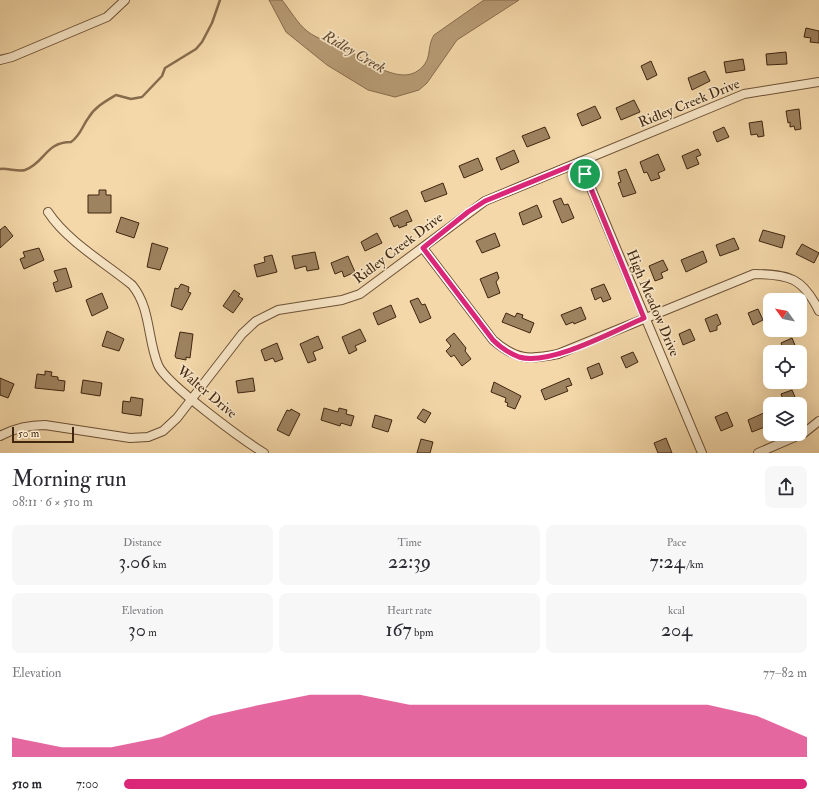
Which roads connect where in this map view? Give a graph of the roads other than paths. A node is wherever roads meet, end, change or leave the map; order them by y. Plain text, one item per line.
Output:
1 (125, 0) edge
2 (0, 60) edge
3 (819, 82) edge
4 (580, 162) junction
5 (48, 212) dead end
6 (423, 248) junction
7 (819, 311) edge
8 (644, 318) junction
9 (193, 399) junction
10 (819, 420) edge
11 (0, 436) edge
12 (264, 453) edge
13 (702, 453) edge
14 (758, 453) edge

1 - 2 street
3 - 4 street, Ridley Creek Drive
4 - 6 street, Ridley Creek Drive
4 - 8 street, High Meadow Drive
5 - 9 street, Walter Drive
6 - 8 street
6 - 9 street, Ridley Creek Drive
7 - 8 street
8 - 13 street, High Meadow Drive
9 - 11 street, Ridley Creek Drive
9 - 12 street, Walter Drive
10 - 14 street

